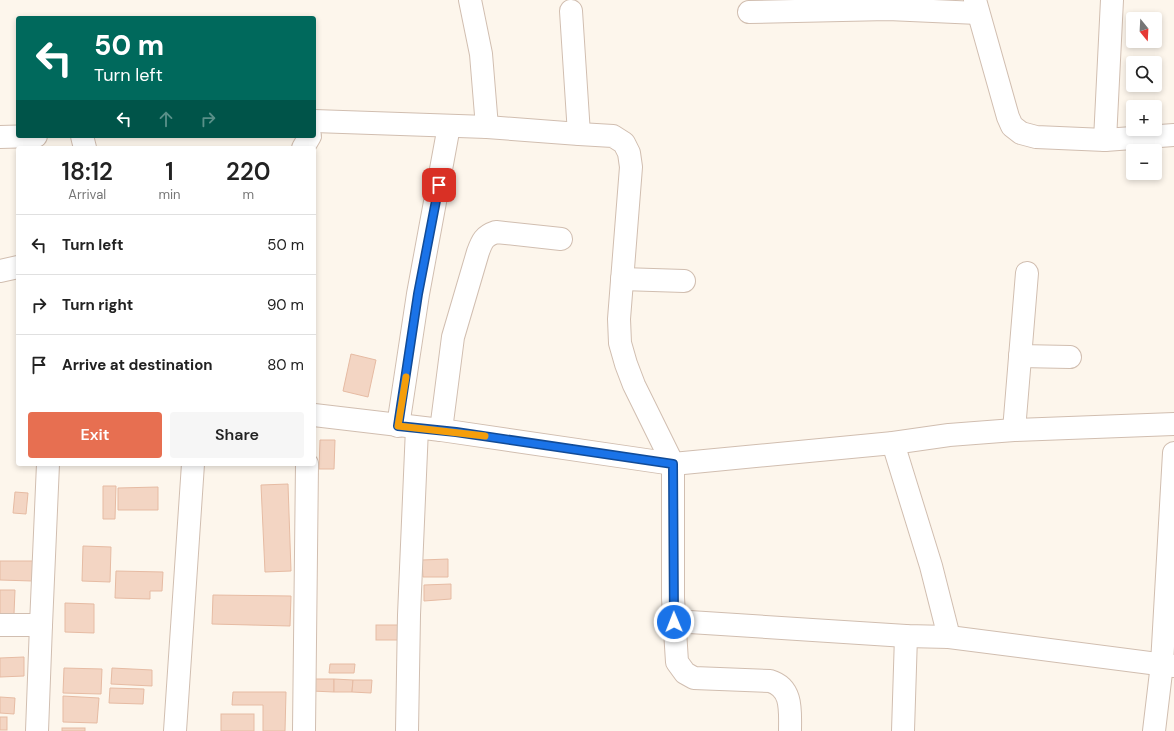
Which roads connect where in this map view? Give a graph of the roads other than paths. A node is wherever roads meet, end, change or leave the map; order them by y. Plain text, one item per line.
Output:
1 (470, 0) edge
2 (1112, 0) edge
3 (976, 6) edge
4 (570, 11) dead end
5 (749, 12) dead end
6 (449, 126) junction
7 (316, 127) edge
8 (487, 127) junction
9 (579, 134) junction
10 (1174, 135) edge
11 (0, 137) edge
12 (16, 137) edge
13 (1105, 140) junction
14 (561, 239) dead end
15 (16, 267) edge
16 (0, 271) edge
17 (1027, 273) dead end
18 (622, 279) junction
19 (684, 281) dead end
20 (1020, 356) junction
21 (1070, 357) dead end
22 (316, 415) edge
23 (1174, 424) edge
24 (408, 427) junction
25 (441, 430) junction
26 (1014, 430) junction
27 (893, 444) junction
28 (1174, 453) edge
29 (673, 464) junction
30 (48, 466) edge
31 (193, 466) edge
32 (307, 466) edge
33 (674, 622) junction
34 (0, 625) edge
35 (40, 625) junction
36 (906, 636) junction
37 (949, 637) junction
38 (1168, 665) edge
39 (37, 731) edge
40 (175, 731) edge
41 (304, 731) edge
42 (407, 731) edge
43 (790, 731) edge
44 (903, 731) edge
45 (1154, 731) edge

1 - 8 street
2 - 13 street
3 - 5 street
3 - 13 street
4 - 9 street
6 - 7 street
6 - 8 street
6 - 24 street
8 - 9 street
9 - 18 street
10 - 13 street
11 - 12 street
14 - 25 street
15 - 16 street
17 - 20 street
18 - 19 street
18 - 29 street
20 - 21 street
20 - 26 street
22 - 24 street
23 - 26 street
24 - 25 street
24 - 42 street
25 - 29 street
26 - 27 street
27 - 29 street
27 - 37 street
28 - 38 street
29 - 33 street
30 - 35 street
31 - 40 street
32 - 41 street
33 - 36 street
33 - 43 street
34 - 35 street
35 - 39 street
36 - 37 street
36 - 44 street
37 - 38 street
38 - 45 street

